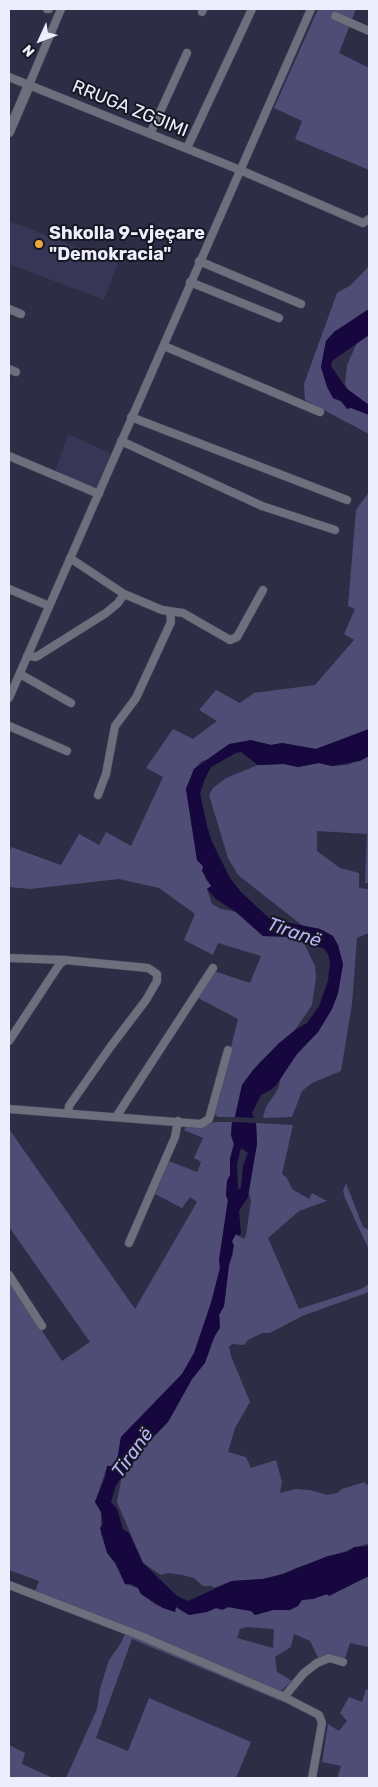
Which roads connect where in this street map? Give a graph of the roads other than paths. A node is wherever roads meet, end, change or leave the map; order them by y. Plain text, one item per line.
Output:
1 (61, 9) edge
2 (252, 9) edge
3 (311, 9) edge
4 (335, 16) dead end
5 (369, 31) edge
6 (187, 53) dead end
7 (9, 77) edge
8 (29, 85) junction
9 (9, 132) edge
10 (150, 134) junction
11 (187, 148) junction
12 (240, 170) junction
13 (369, 219) edge
14 (199, 261) junction
15 (190, 282) junction
16 (301, 304) dead end
17 (9, 309) edge
18 (21, 314) dead end
19 (279, 318) dead end
20 (164, 346) junction
21 (320, 412) dead end
22 (131, 417) junction
23 (121, 441) junction
24 (9, 456) edge
25 (100, 494) junction
26 (347, 500) dead end
27 (334, 530) dead end
28 (70, 558) junction
29 (9, 589) edge
30 (263, 590) dead end
31 (124, 594) junction
32 (49, 606) junction
33 (170, 611) junction
34 (28, 656) junction
35 (20, 674) junction
36 (9, 698) edge
37 (71, 703) dead end
38 (9, 726) edge
39 (67, 751) dead end
40 (98, 796) dead end
41 (9, 958) edge
42 (65, 960) junction
43 (213, 968) dead end
44 (9, 1041) edge
45 (228, 1050) dead end
46 (9, 1109) edge
47 (68, 1113) junction
48 (116, 1117) junction
49 (178, 1122) junction
50 (129, 1243) dead end
51 (9, 1275) edge
52 (42, 1326) dead end
53 (9, 1585) edge
54 (343, 1662) dead end
55 (284, 1697) junction
56 (312, 1778) edge

1 - 8 street
2 - 11 street
3 - 12 street
4 - 5 street
6 - 10 street
7 - 8 street, RRUGA ZGJIMI
8 - 9 street
8 - 10 street, RRUGA ZGJIMI
10 - 11 street, RRUGA ZGJIMI
11 - 12 street, RRUGA ZGJIMI
12 - 13 street, RRUGA ZGJIMI
12 - 14 street
14 - 15 street
14 - 16 street
15 - 19 street
15 - 20 street
17 - 18 street
20 - 21 street
20 - 22 street
22 - 23 street
22 - 26 street
23 - 25 street
23 - 27 street
24 - 25 street
25 - 28 street
28 - 31 street
28 - 32 street
29 - 32 street
30 - 33 street
31 - 33 street
31 - 34 street
32 - 34 street
33 - 40 street
34 - 35 street
35 - 36 street
35 - 37 street
38 - 39 street
41 - 42 street
42 - 44 street
42 - 47 street
43 - 48 street
45 - 49 street
46 - 47 street
47 - 48 street
48 - 49 street
49 - 50 street
51 - 52 street
53 - 55 street
54 - 55 street
55 - 56 street

